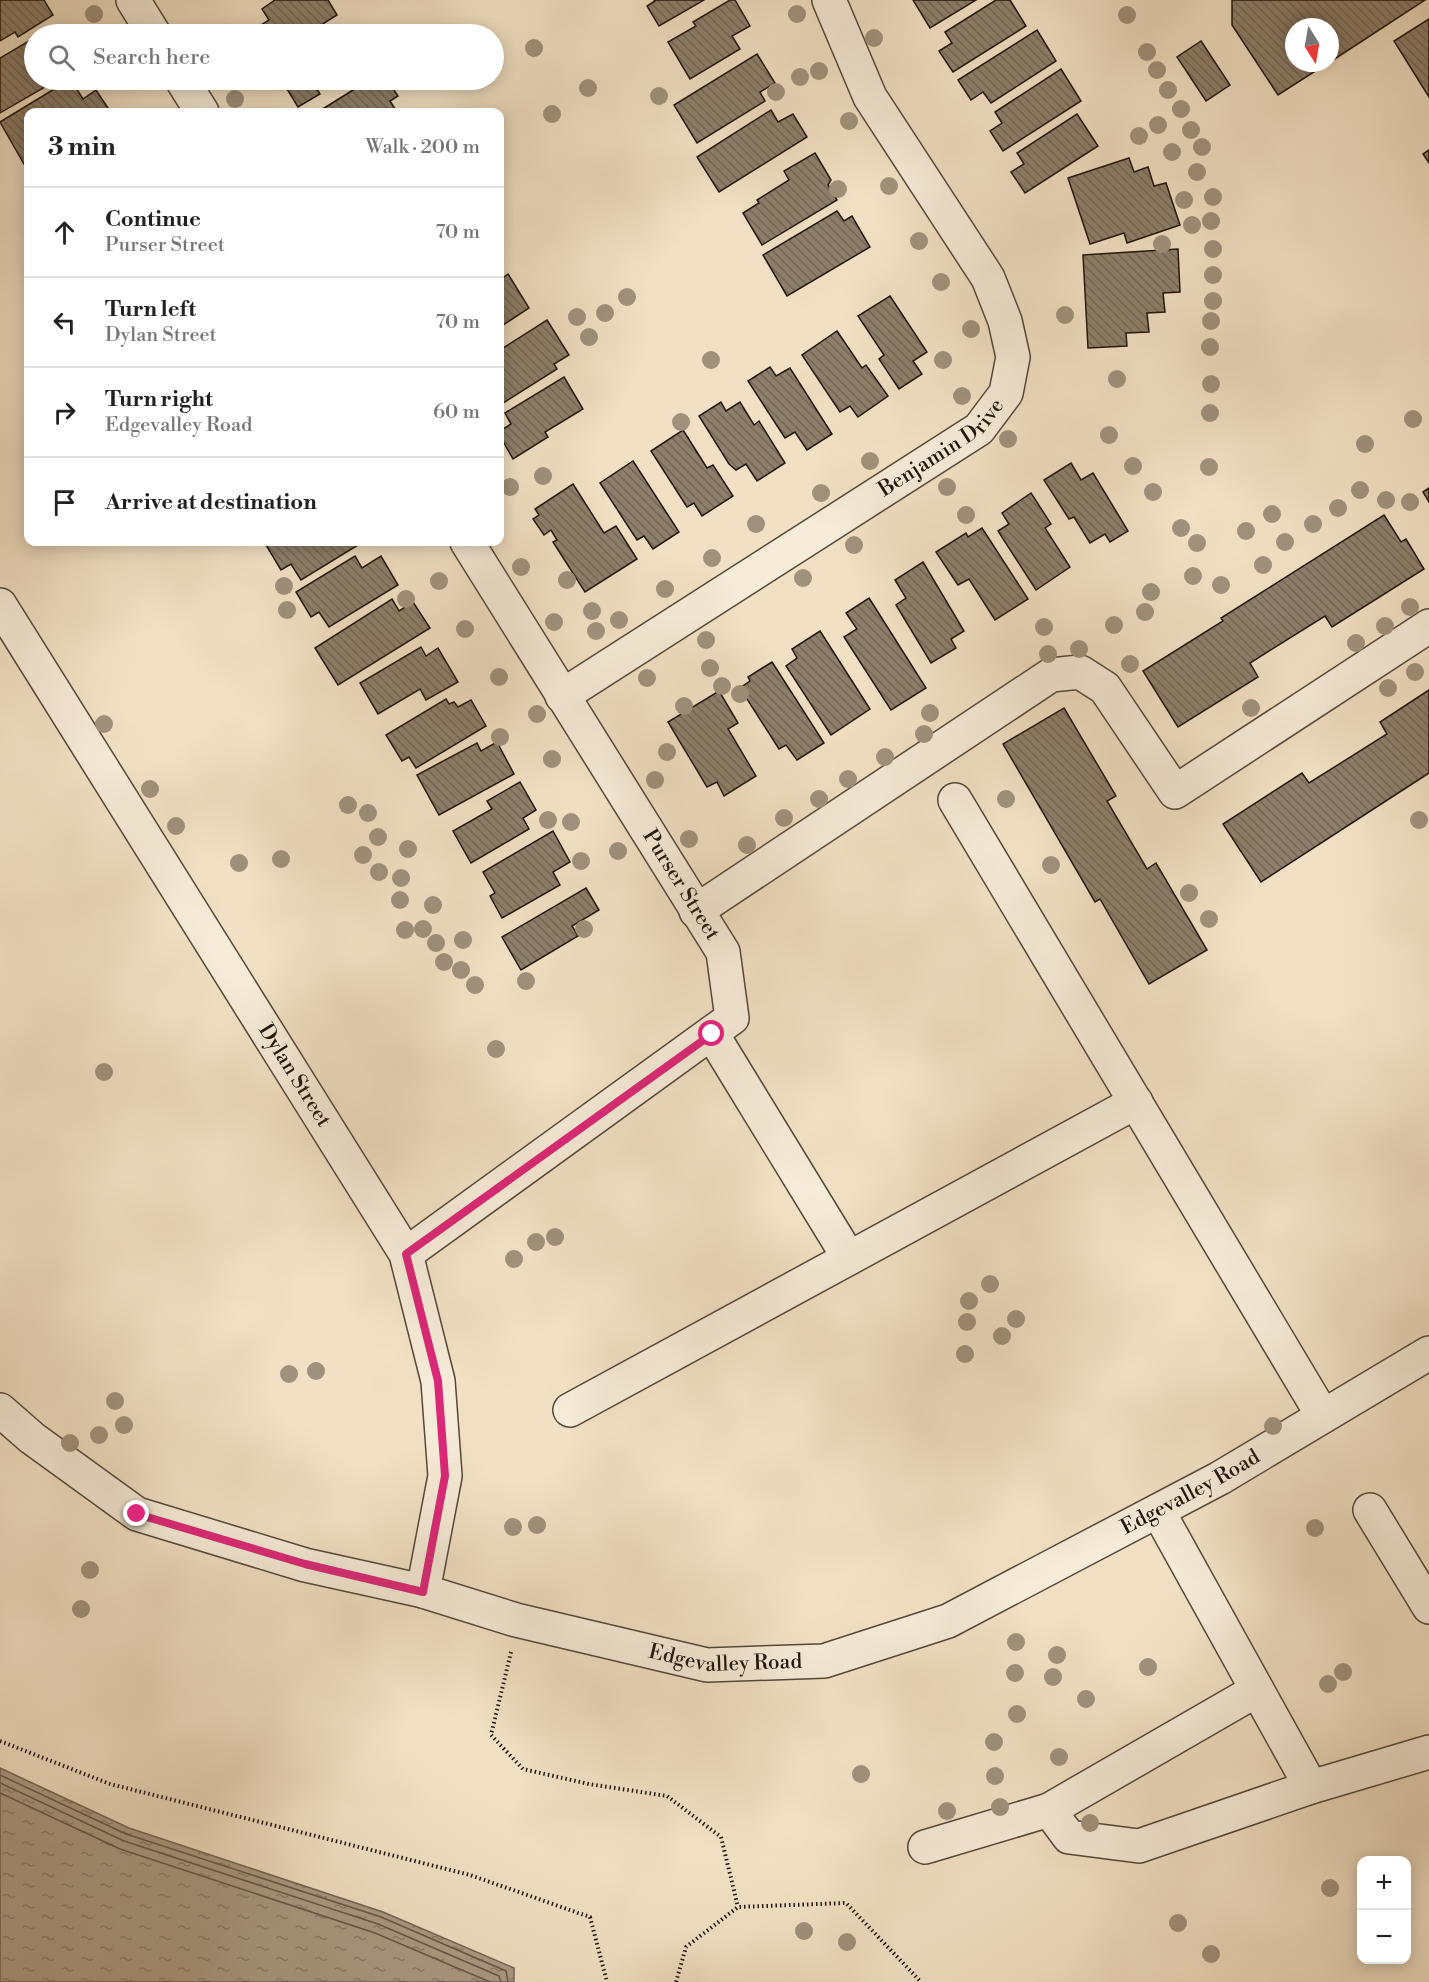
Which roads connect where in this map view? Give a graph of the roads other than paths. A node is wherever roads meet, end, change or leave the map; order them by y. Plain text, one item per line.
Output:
1 (133, 0) edge
2 (829, 0) edge
3 (148, 24) edge
4 (188, 90) edge
5 (200, 108) edge
6 (469, 546) edge
7 (0, 605) edge
8 (1429, 626) edge
9 (562, 696) junction
10 (956, 800) dead end
11 (696, 911) junction
12 (712, 1034) junction
13 (1136, 1102) junction
14 (406, 1254) junction
15 (849, 1258) junction
16 (1429, 1353) edge
17 (0, 1410) edge
18 (570, 1410) dead end
19 (1323, 1416) junction
20 (1370, 1510) dead end
21 (1158, 1511) junction
22 (423, 1592) junction
23 (1429, 1607) edge
24 (1257, 1689) junction
25 (1429, 1752) edge
26 (1311, 1788) junction
27 (1049, 1810) junction
28 (925, 1847) dead end

1 - 3 street
2 - 9 street, Benjamin Drive
4 - 5 street
6 - 9 street, Purser Street
7 - 14 street, Dylan Street
8 - 11 street
9 - 11 street, Purser Street
10 - 13 street
11 - 12 street, Purser Street
12 - 14 street, Purser Street
12 - 15 street
13 - 15 street
13 - 19 street
14 - 22 street, Dylan Street
15 - 18 street
16 - 19 street, Edgevalley Road
17 - 22 street, Edgevalley Road
19 - 21 street, Edgevalley Road
20 - 23 street
21 - 22 street, Edgevalley Road
21 - 24 street
24 - 26 street
24 - 27 street
25 - 26 street
26 - 27 street
27 - 28 street

